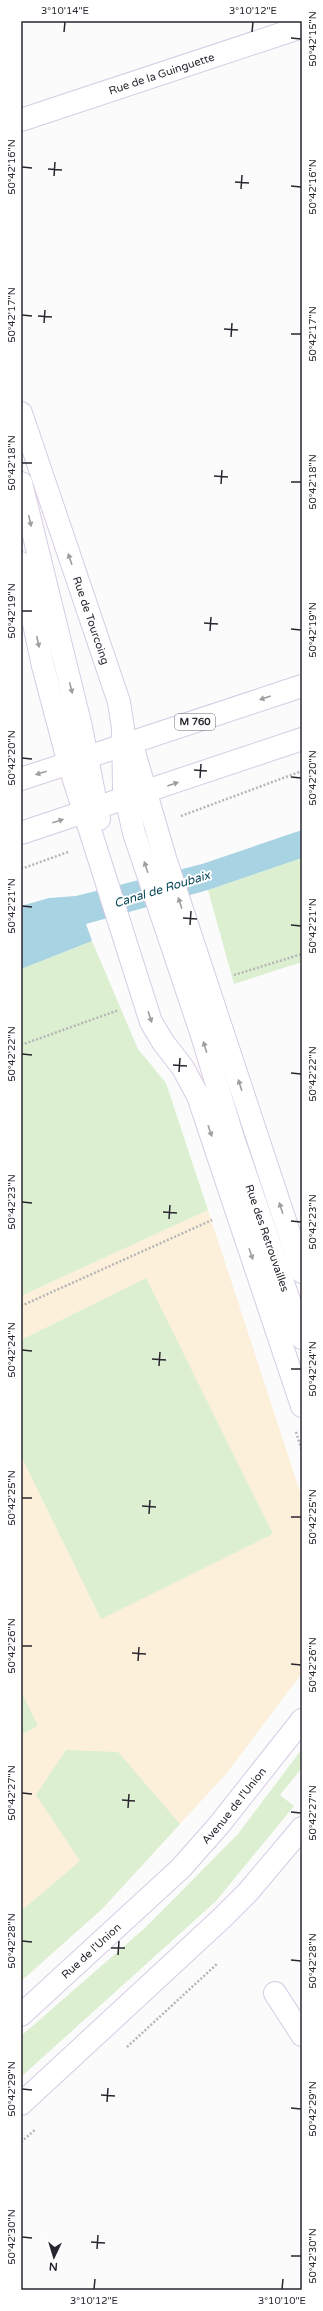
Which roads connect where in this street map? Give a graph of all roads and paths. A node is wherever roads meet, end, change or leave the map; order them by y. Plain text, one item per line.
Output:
1 (302, 27) edge
2 (21, 120) edge
3 (21, 413) edge
4 (21, 483) edge
5 (21, 563) edge
6 (81, 594) junction
7 (34, 611) edge
8 (302, 686) edge
9 (302, 739) edge
10 (127, 745) junction
11 (78, 761) junction
12 (302, 771) edge
13 (21, 779) edge
14 (136, 796) junction
15 (90, 811) junction
16 (155, 826) junction
17 (21, 834) edge
18 (71, 851) dead end
19 (21, 868) edge
20 (302, 954) edge
21 (195, 973) junction
22 (145, 979) junction
23 (121, 1009) dead end
24 (21, 1045) edge
25 (233, 1138) junction
26 (218, 1218) dead end
27 (302, 1272) edge
28 (21, 1306) edge
29 (302, 1338) edge
30 (302, 1406) edge
31 (302, 1720) edge
32 (302, 1828) edge
33 (162, 1887) joint
34 (275, 1993) dead end
35 (21, 2015) edge
36 (302, 2035) edge
37 (21, 2104) edge

1 - 2 street, Rue de la Guinguette
6 -> 3 street, Rue de Tourcoing
4 -> 7 street
5 - 7 street
6 - 7 street
6 - 10 street, Rue de Tourcoing
7 -> 11 street
8 -> 10 street, M 760
14 -> 9 street
10 - 11 street, M 760
10 - 14 street
11 -> 13 street, M 760
11 - 15 street
12 - 16 path
14 - 15 street
14 - 16 street
21 -> 14 street
17 -> 15 street
15 - 22 street
21 -> 16 street
18 - 19 path
20 - 21 path
25 -> 21 street, Rue des Retrouvailles
27 -> 21 street
22 - 25 street, Rue des Retrouvailles
22 -> 30 street
23 - 24 path
25 - 29 street, Rue des Retrouvailles
26 - 28 path
31 - 33 street, Avenue de l'Union
32 - 37 street
33 - 35 street, Rue de l'Union
34 - 36 street

